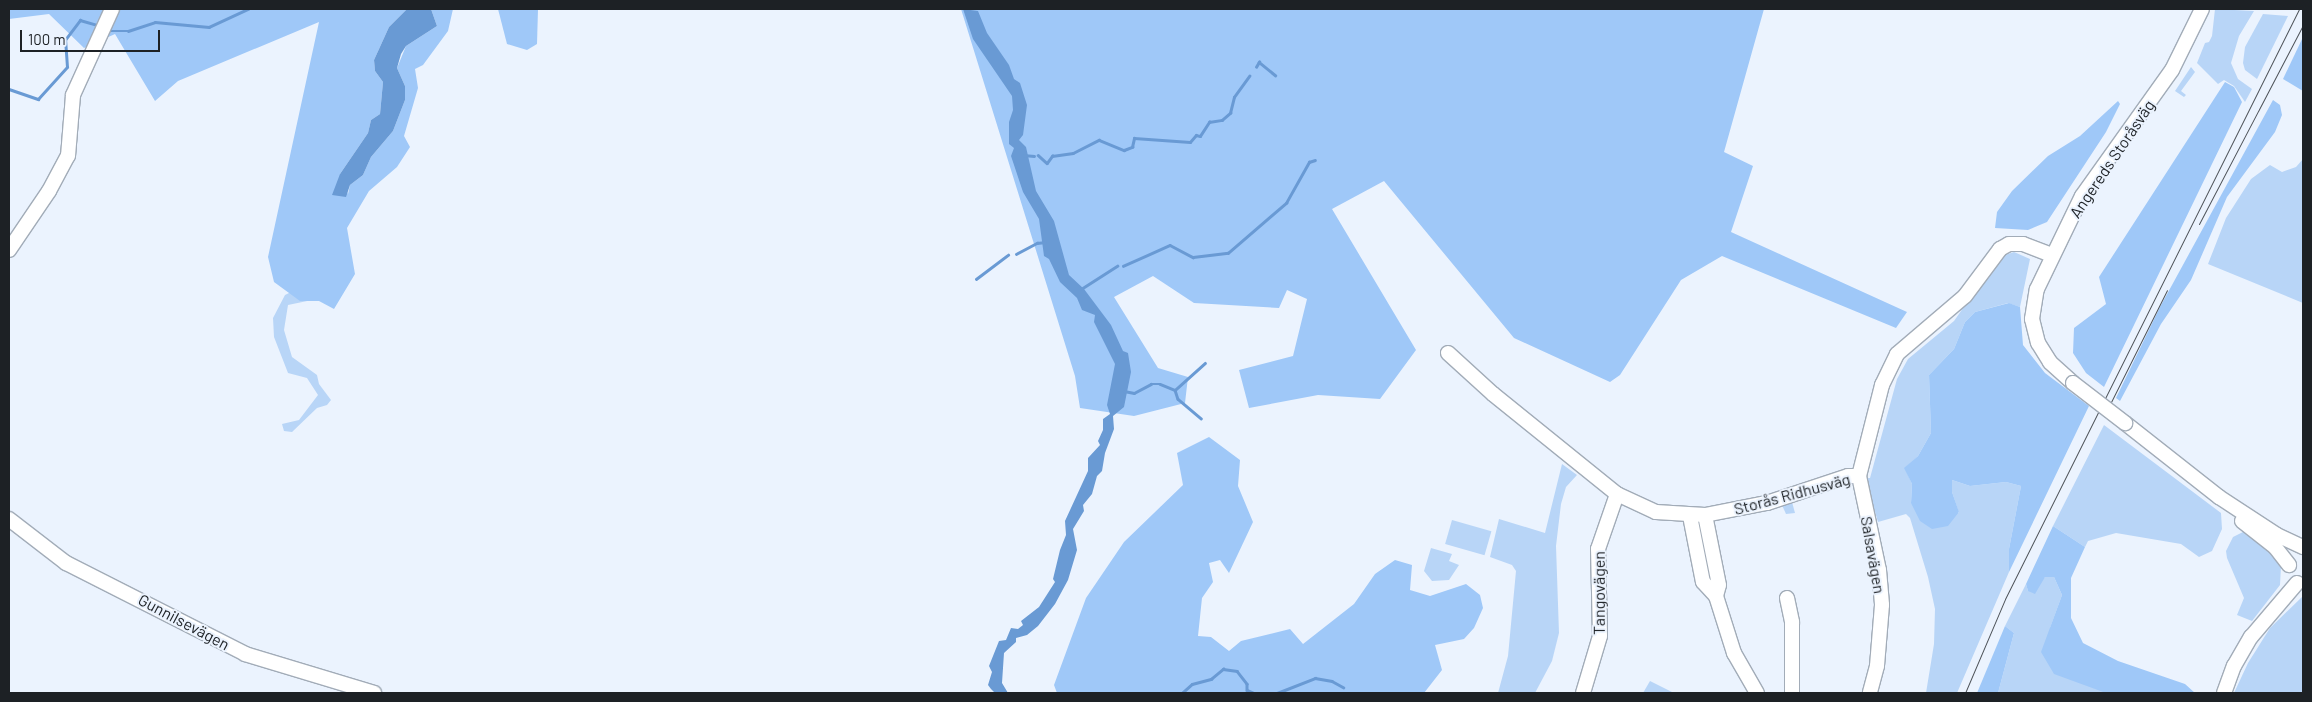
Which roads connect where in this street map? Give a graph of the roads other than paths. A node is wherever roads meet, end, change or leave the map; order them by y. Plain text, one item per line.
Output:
1 (112, 9) edge
2 (2202, 9) edge
3 (9, 250) edge
4 (2052, 255) junction
5 (1448, 353) dead end
6 (1859, 476) junction
7 (1617, 494) junction
8 (2219, 497) junction
9 (1705, 515) junction
10 (1690, 516) junction
11 (9, 519) edge
12 (2303, 548) edge
13 (2289, 565) junction
14 (2300, 584) edge
15 (1716, 596) junction
16 (1787, 598) dead end
17 (374, 693) edge
18 (1583, 693) edge
19 (1757, 693) edge
20 (1792, 693) edge
21 (1870, 693) edge
22 (2224, 693) edge

1 - 3 street
2 - 4 street, Angereds Storåsväg
4 - 6 street, Storås Ridhusväg
4 - 8 street, Angereds Storåsväg, bridge
5 - 7 street, Storås Ridhusväg
6 - 9 street, Storås Ridhusväg
6 - 21 street, Salsavägen
7 - 10 street, Storås Ridhusväg
7 - 18 street, Tangovägen
8 - 12 street, Angereds Storåsväg
8 - 13 street, Angereds Storåsväg
9 - 10 street, Storås Ridhusväg
9 - 15 street
10 - 15 street
11 - 17 street, Gunnilsevägen
12 - 13 street
13 - 14 street, Angereds Storåsväg
14 - 22 street
15 - 19 street
16 - 20 street

